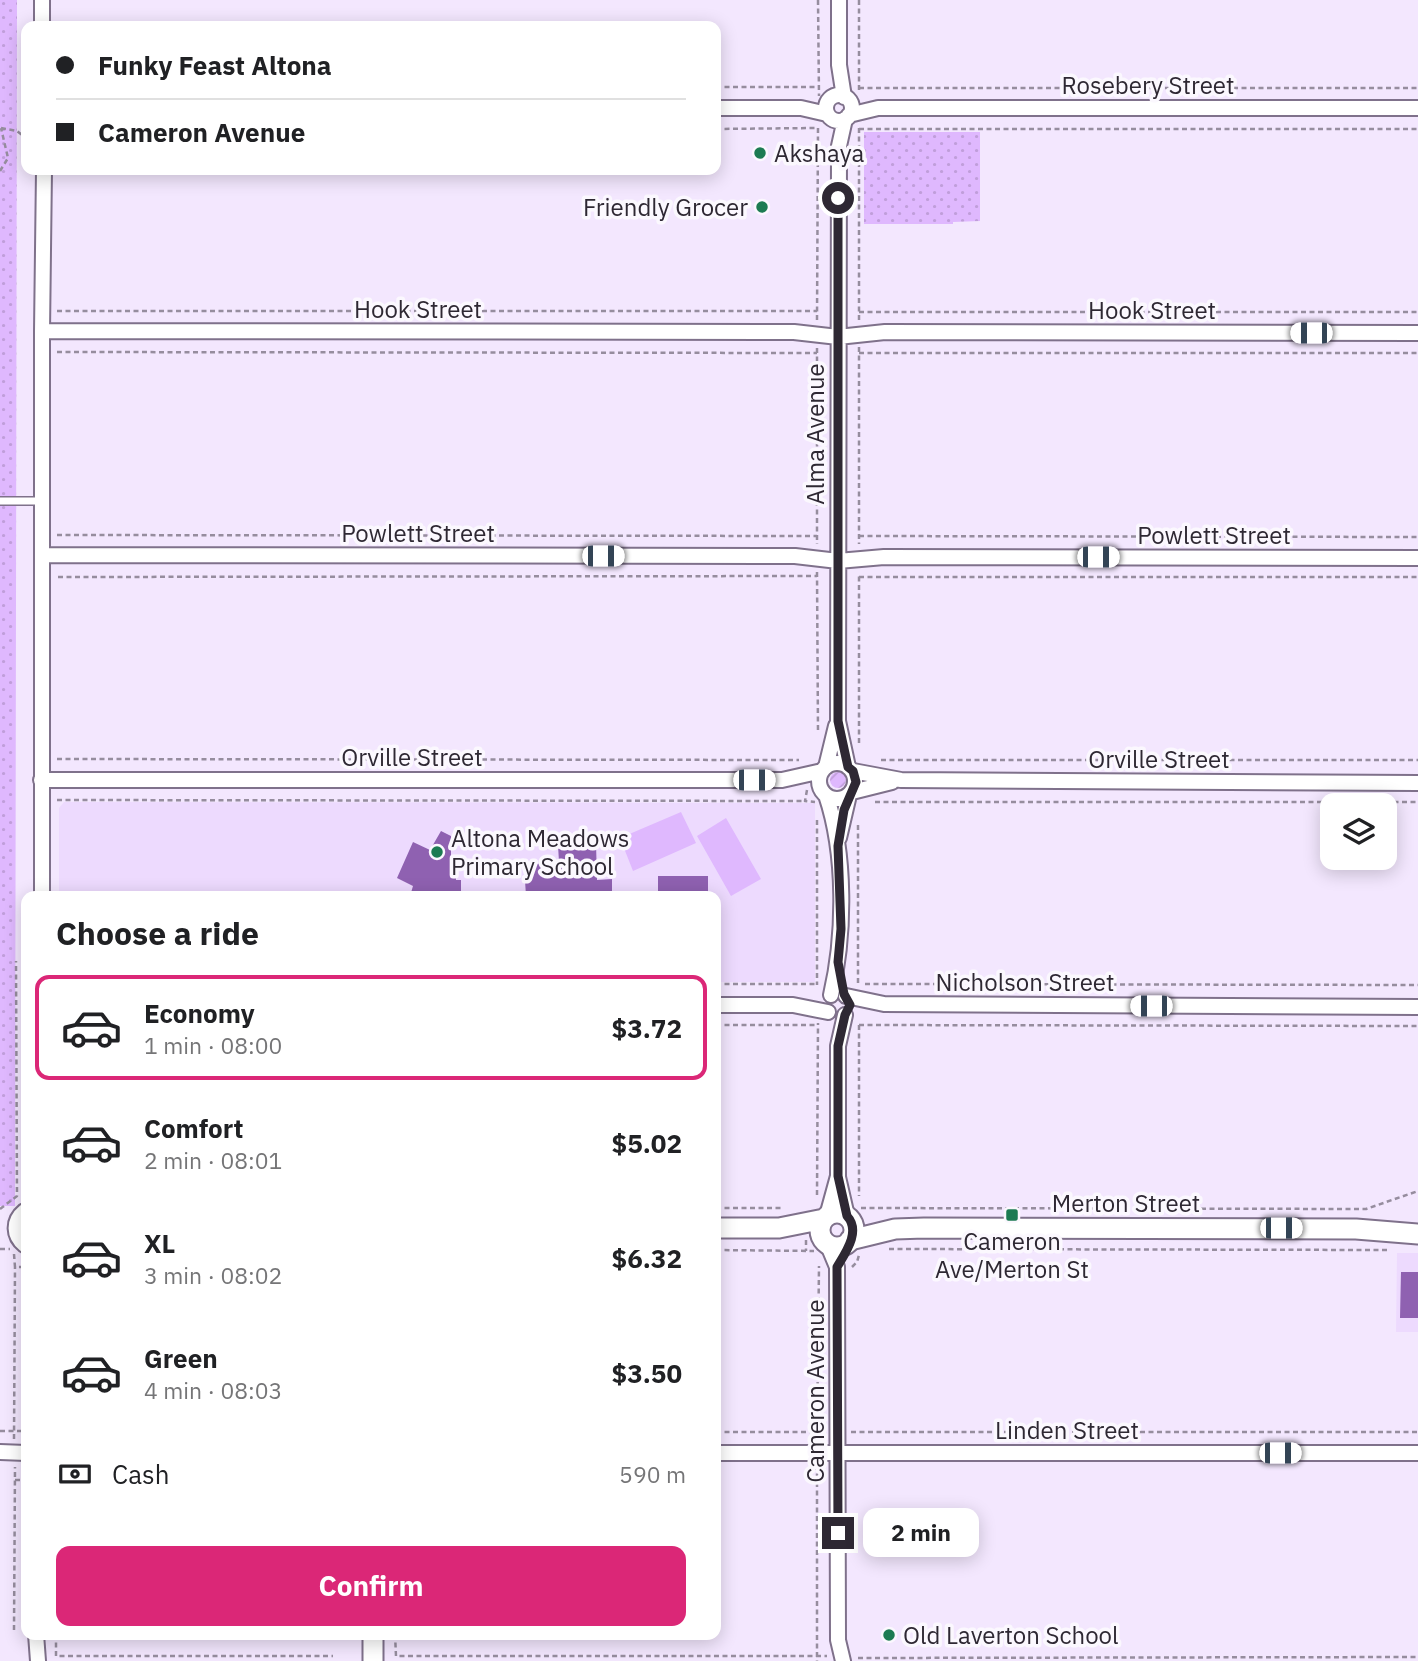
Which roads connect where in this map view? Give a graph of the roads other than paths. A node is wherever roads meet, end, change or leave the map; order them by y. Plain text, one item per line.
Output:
1 (42, 0) edge
2 (839, 0) edge
3 (42, 21) edge
4 (721, 108) edge
5 (838, 108) junction
6 (1418, 108) edge
7 (44, 175) edge
8 (42, 331) junction
9 (838, 332) junction
10 (1418, 333) edge
11 (0, 501) edge
12 (42, 501) junction
13 (42, 555) junction
14 (838, 556) junction
15 (1418, 558) edge
16 (838, 721) junction
17 (851, 769) junction
18 (41, 780) junction
19 (901, 780) junction
20 (818, 781) junction
21 (1418, 783) edge
22 (851, 794) junction
23 (838, 846) junction
24 (42, 891) edge
25 (838, 1004) junction
26 (721, 1005) edge
27 (1418, 1007) edge
28 (838, 1176) junction
29 (21, 1214) edge
30 (825, 1218) junction
31 (1418, 1220) edge
32 (0, 1222) edge
33 (721, 1228) edge
34 (779, 1228) junction
35 (1356, 1229) junction
36 (852, 1234) junction
37 (1418, 1234) edge
38 (0, 1235) edge
39 (21, 1241) edge
40 (817, 1247) junction
41 (837, 1267) junction
42 (0, 1452) edge
43 (21, 1453) edge
44 (721, 1453) edge
45 (837, 1453) junction
46 (1418, 1453) edge
47 (36, 1640) edge
48 (363, 1640) edge
49 (373, 1640) edge
50 (830, 1659) edge
51 (38, 1661) edge
52 (363, 1661) edge
53 (373, 1661) edge

1 - 3 street
2 - 5 street, Alma Avenue
4 - 5 street, Rosebery Street
5 - 6 street, Rosebery Street
5 - 9 street, Alma Avenue
7 - 8 street
8 - 9 street, Hook Street
8 - 12 street
9 - 10 street, Hook Street
9 - 14 street, Alma Avenue
11 - 12 lane
12 - 13 street
13 - 14 street, Powlett Street
13 - 18 street
14 - 15 street, Powlett Street
14 - 16 street, Alma Avenue
16 - 17 street, Alma Avenue
16 - 20 street, Alma Avenue
17 - 19 street, Orville Street
17 - 20 street
17 - 22 street
18 - 20 street, Orville Street
18 - 24 street
19 - 21 street, Orville Street
19 - 22 street, Orville Street
20 - 22 street
20 - 23 street, Alma Avenue
22 - 23 street, Alma Avenue
23 - 25 street, Alma Avenue
25 - 26 street, Nicholson Street
25 - 27 street, Nicholson Street
25 - 28 street, Alma Avenue
28 - 30 street, Alma Avenue
28 - 36 street, Alma Avenue
29 - 32 street
30 - 34 street
30 - 36 street
30 - 40 street
31 - 35 street, Merton Street
33 - 34 street
34 - 40 street
35 - 36 street, Merton Street
35 - 37 street, Merton Street
36 - 40 street
36 - 41 street, Cameron Avenue
38 - 39 street
40 - 41 street, Cameron Avenue
41 - 45 street, Cameron Avenue
42 - 43 street
44 - 45 street, Linden Street
45 - 46 street, Linden Street
45 - 50 street, Cameron Avenue
47 - 51 street
48 - 52 street
49 - 53 street

